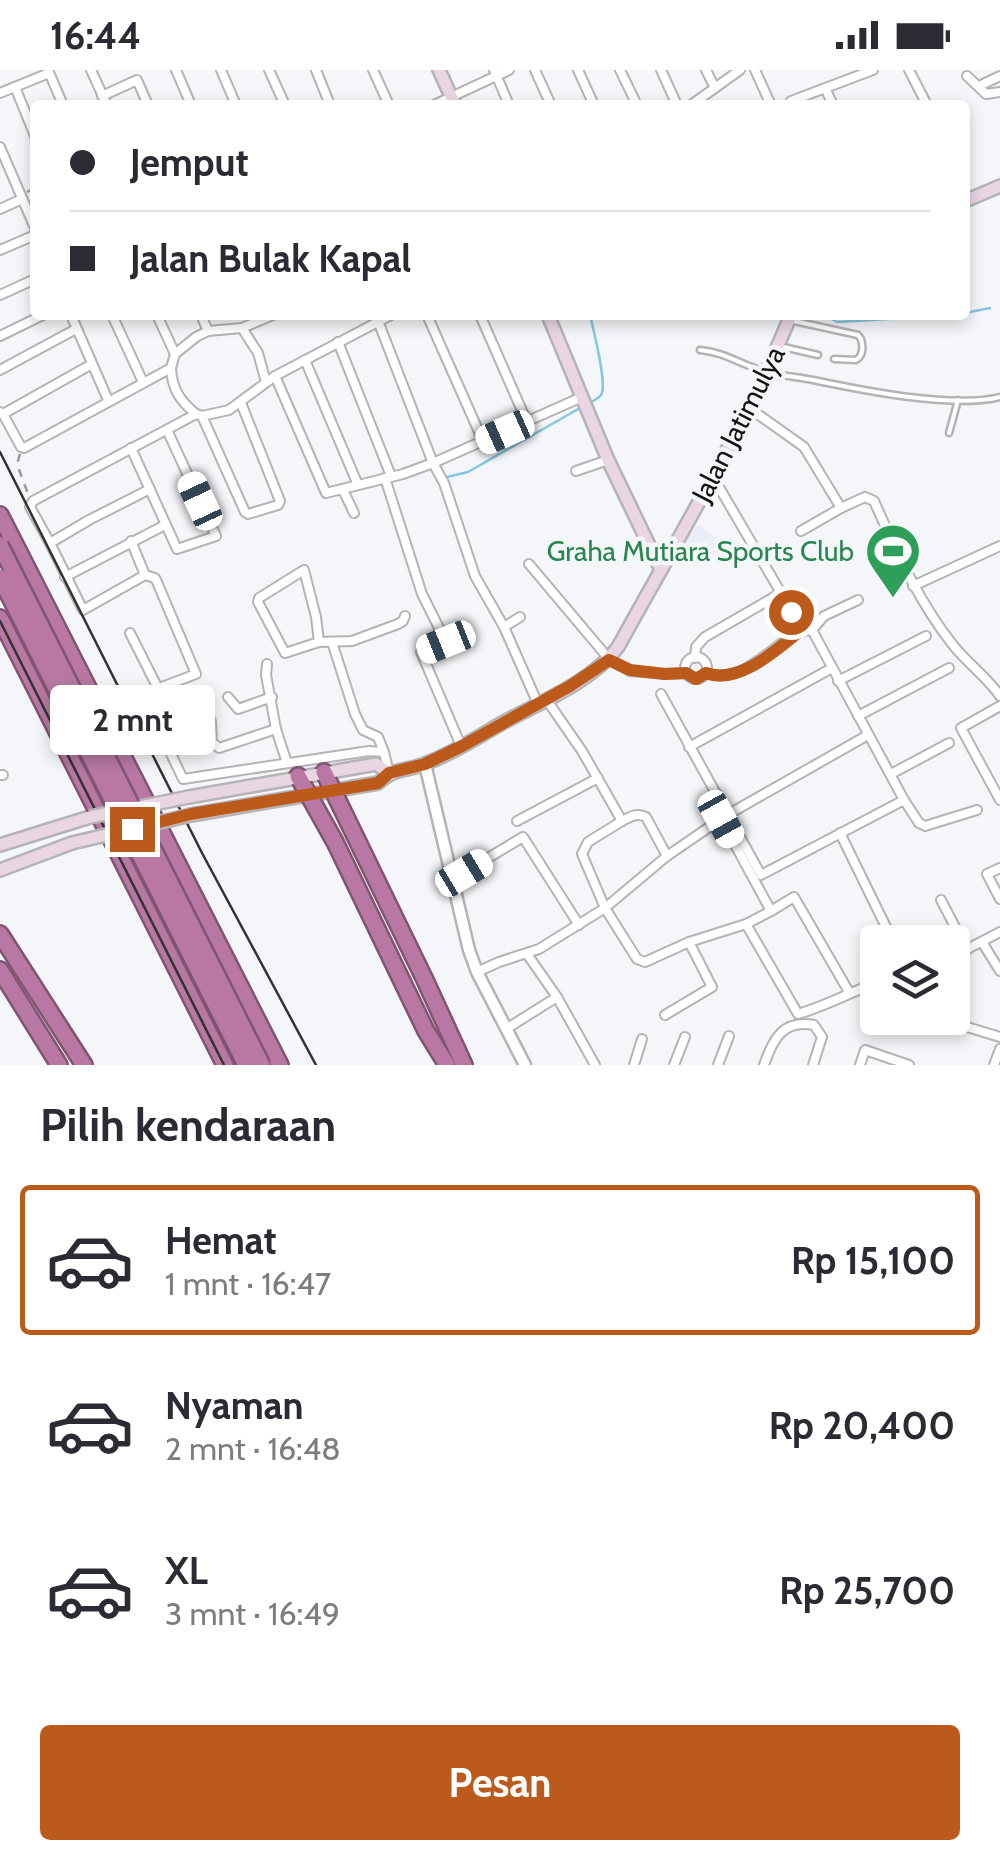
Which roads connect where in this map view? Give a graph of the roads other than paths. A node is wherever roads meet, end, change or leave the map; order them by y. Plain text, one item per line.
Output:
1 (91, 70) edge
2 (176, 70) edge
3 (221, 70) edge
4 (269, 70) edge
5 (316, 70) edge
6 (373, 70) edge
7 (439, 70) edge
8 (509, 70) edge
9 (534, 70) edge
10 (578, 70) edge
11 (620, 70) edge
12 (660, 70) edge
13 (706, 70) edge
14 (740, 70) edge
15 (755, 70) edge
16 (873, 70) edge
17 (909, 70) edge
18 (49, 71) edge
19 (495, 73) edge
20 (968, 76) dead end
21 (1000, 76) edge
22 (979, 86) junction
23 (15, 87) junction
24 (715, 88) junction
25 (826, 90) junction
26 (1000, 92) edge
27 (0, 93) edge
28 (61, 100) edge
29 (105, 100) edge
30 (146, 100) edge
31 (189, 100) edge
32 (234, 100) edge
33 (283, 100) edge
34 (328, 100) edge
35 (388, 100) edge
36 (453, 100) edge
37 (454, 100) edge
38 (507, 100) edge
39 (549, 100) edge
40 (592, 100) edge
41 (635, 100) edge
42 (675, 100) edge
43 (698, 100) edge
44 (768, 100) edge
45 (794, 100) edge
46 (831, 100) edge
47 (924, 100) edge
48 (30, 124) edge
49 (0, 147) edge
50 (3, 164) edge
51 (1000, 186) edge
52 (22, 198) junction
53 (970, 199) edge
54 (0, 208) edge
55 (30, 219) edge
56 (30, 235) edge
57 (0, 250) edge
58 (30, 281) edge
59 (0, 295) edge
60 (33, 320) edge
61 (73, 320) edge
62 (114, 320) edge
63 (159, 320) edge
64 (203, 320) edge
65 (245, 320) edge
66 (262, 320) edge
67 (429, 320) edge
68 (482, 320) edge
69 (550, 320) edge
70 (789, 320) edge
71 (801, 320) edge
72 (378, 321) joint
73 (246, 327) junction
74 (76, 329) junction
75 (208, 331) junction
76 (0, 336) edge
77 (338, 342) junction
78 (778, 346) junction
79 (700, 350) dead end
80 (175, 354) junction
81 (818, 355) dead end
82 (834, 359) dead end
83 (305, 360) junction
84 (92, 364) junction
85 (171, 368) junction
86 (0, 370) edge
87 (766, 372) junction
88 (275, 376) junction
89 (143, 382) junction
90 (266, 382) junction
91 (1000, 397) edge
92 (108, 400) junction
93 (958, 400) junction
94 (585, 403) junction
95 (240, 404) junction
96 (749, 408) junction
97 (2, 413) edge
98 (199, 415) junction
99 (527, 422) junction
100 (166, 430) junction
101 (950, 433) dead end
102 (483, 441) junction
103 (131, 448) junction
104 (608, 460) junction
105 (433, 462) junction
106 (576, 471) dead end
107 (388, 477) junction
108 (713, 477) junction
109 (358, 484) junction
110 (150, 489) junction
111 (343, 490) junction
112 (841, 508) junction
113 (354, 514) dead end
114 (0, 515) edge
115 (165, 525) junction
116 (801, 531) dead end
117 (131, 541) junction
118 (50, 543) junction
119 (0, 545) edge
120 (1000, 546) edge
121 (530, 564) dead end
122 (661, 570) junction
123 (145, 575) junction
124 (0, 577) edge
125 (66, 577) junction
126 (913, 586) junction
127 (782, 593) junction
128 (858, 600) dead end
129 (405, 616) dead end
130 (520, 617) dead end
131 (0, 618) edge
132 (504, 627) junction
133 (812, 630) junction
134 (800, 631) junction
135 (130, 633) dead end
136 (926, 636) dead end
137 (319, 642) junction
138 (332, 642) junction
139 (695, 658) junction
140 (609, 660) junction
141 (267, 664) dead end
142 (832, 668) junction
143 (950, 668) dead end
144 (686, 673) junction
145 (706, 673) junction
146 (838, 680) junction
147 (159, 688) junction
148 (661, 694) dead end
149 (1000, 696) edge
150 (228, 697) dead end
151 (272, 697) junction
152 (542, 702) junction
153 (1000, 706) edge
154 (858, 716) junction
155 (211, 721) dead end
156 (276, 729) junction
157 (868, 735) junction
158 (948, 743) dead end
159 (462, 746) junction
160 (689, 747) junction
161 (384, 752) junction
162 (425, 764) junction
163 (293, 769) junction
164 (324, 772) junction
165 (389, 773) junction
166 (891, 774) junction
167 (598, 778) junction
168 (334, 792) junction
169 (308, 795) junction
170 (904, 800) junction
171 (1000, 800) edge
172 (977, 810) dead end
173 (728, 815) junction
174 (622, 821) junction
175 (517, 822) dead end
176 (840, 833) junction
177 (354, 835) junction
178 (335, 842) junction
179 (0, 844) edge
180 (667, 856) junction
181 (1000, 868) edge
182 (0, 870) edge
183 (453, 879) junction
184 (1000, 898) edge
185 (940, 900) dead end
186 (605, 908) junction
187 (771, 912) junction
188 (579, 924) junction
189 (746, 924) junction
190 (885, 925) edge
191 (954, 925) edge
192 (1000, 932) edge
193 (0, 934) edge
194 (689, 942) junction
195 (982, 942) junction
196 (970, 948) edge
197 (527, 954) junction
198 (0, 970) edge
199 (1000, 971) edge
200 (477, 972) junction
201 (860, 988) edge
202 (849, 992) junction
203 (557, 997) junction
204 (665, 1015) dead end
205 (970, 1028) edge
206 (506, 1029) junction
207 (730, 1036) dead end
208 (685, 1038) dead end
209 (1000, 1038) edge
210 (642, 1039) dead end
211 (1000, 1049) edge
212 (59, 1065) edge
213 (84, 1065) edge
214 (221, 1065) edge
215 (246, 1065) edge
216 (262, 1065) edge
217 (280, 1065) edge
218 (446, 1065) edge
219 (464, 1065) edge
220 (525, 1065) edge
221 (595, 1065) edge
222 (634, 1065) edge
223 (674, 1065) edge
224 (718, 1065) edge
225 (764, 1065) edge
226 (812, 1065) edge
227 (860, 1065) edge
228 (908, 1065) edge
229 (994, 1065) edge

1 - 29 street
2 - 31 street
3 - 32 street
4 - 33 street
5 - 34 street
6 - 35 street
7 - 36 main road
8 - 19 street
9 - 39 street
10 - 40 street
11 - 41 street
12 - 42 street
13 - 24 street
14 - 24 street
15 - 44 street
16 - 25 street
17 - 47 street
18 - 23 street
18 - 28 street
19 - 37 street
19 - 38 street
20 - 22 street
21 - 22 street
22 - 26 street
23 - 27 street
23 - 48 street
24 - 43 street
25 - 45 street
25 - 46 street
29 - 30 street
49 - 50 street
50 - 52 street
51 - 53 main road
52 - 54 street
52 - 55 street
56 - 57 street
58 - 59 street
60 - 76 street
61 - 74 street
62 - 89 street
63 - 80 street
64 - 75 street
65 - 73 street
66 - 73 street
67 - 102 street
68 - 99 street
69 - 94 main road
70 - 78 main road, Jalan Jatimulya
71 - 82 lane
72 - 77 street
72 - 105 street
73 - 75 street
73 - 90 street
74 - 84 street
74 - 86 street
75 - 80 street
77 - 83 street
77 - 107 street
78 - 81 lane
78 - 87 main road, Jalan Jatimulya
79 - 87 lane
80 - 85 street
83 - 88 street
83 - 109 street
84 - 92 street
84 - 97 street
85 - 89 street
85 - 98 street
87 - 93 lane
87 - 96 main road, Jalan Jatimulya
88 - 90 street
88 - 111 street
89 - 92 street
90 - 95 street
91 - 93 lane
92 - 97 street
93 - 101 lane
94 - 99 street
94 - 104 main road
95 - 98 street
95 - 98 street
96 - 108 main road, Jalan Jatimulya
96 - 112 street
98 - 100 street
99 - 102 street
100 - 103 street
100 - 115 street
102 - 105 street
103 - 110 street
103 - 118 street
104 - 106 street
104 - 122 main road
105 - 107 street
105 - 132 street
107 - 109 street
107 - 159 street
108 - 122 main road, Jalan Jatimulya
108 - 127 street
109 - 111 street
110 - 115 street
110 - 118 street
111 - 113 street
112 - 116 street
112 - 126 street
114 - 217 highway
115 - 117 street
117 - 123 street
117 - 125 street
118 - 125 street
119 - 216 highway, bridge
120 - 126 street
121 - 140 street
122 - 140 main road, Jalan Jatimulya
123 - 125 street
123 - 147 street
124 - 215 highway, bridge
126 - 149 street
127 - 134 street
127 - 139 street
128 - 133 street
129 - 138 street
130 - 132 street
131 - 214 highway
132 - 152 street
133 - 134 street
133 - 142 street
134 - 145 street
135 - 147 street
136 - 146 street
137 - 137 street
137 - 138 street
138 - 161 street
139 - 144 street
139 - 145 street
140 - 144 street
140 - 152 main road, Jalan Jatimulya
141 - 151 street
142 - 146 street
142 - 160 street
143 - 154 street
144 - 145 street
146 - 154 street
147 - 163 street
148 - 160 street
150 - 151 street
151 - 156 street
152 - 159 main road, Jalan Jatimulya
152 - 167 street
153 - 171 street
154 - 157 street
155 - 156 street
156 - 163 street
157 - 166 street
157 - 173 street
158 - 166 street
159 - 162 main road, Jalan Jatimulya
160 - 173 street
161 - 163 street
161 - 165 street
162 - 165 main road, Jalan Jatimulya
162 - 183 street
163 - 164 main road
163 - 169 highway
163 - 179 main road, bridge
164 - 165 main road
164 - 168 highway
165 - 168 main road
166 - 170 street
167 - 174 street
167 - 175 street
168 - 169 main road
168 - 177 highway
169 - 178 highway
169 - 182 main road, bridge
170 - 172 street
170 - 176 street
173 - 176 street
174 - 180 street
174 - 186 street
176 - 190 street
177 - 178 highway
177 - 219 highway
178 - 218 highway
180 - 186 street
180 - 187 street
181 - 184 street
183 - 188 street
183 - 200 street
185 - 191 street
186 - 188 street
186 - 194 street
187 - 189 street
187 - 202 street
188 - 197 street
189 - 194 street
189 - 202 street
192 - 195 street
193 - 213 highway
194 - 204 street
195 - 196 street
195 - 199 street
197 - 200 street
197 - 203 street
198 - 212 highway
200 - 206 street
201 - 202 street
203 - 206 street
203 - 221 street
205 - 209 street
206 - 220 street
207 - 224 street
208 - 223 street
210 - 222 street
211 - 229 street
225 - 226 street
227 - 228 street

